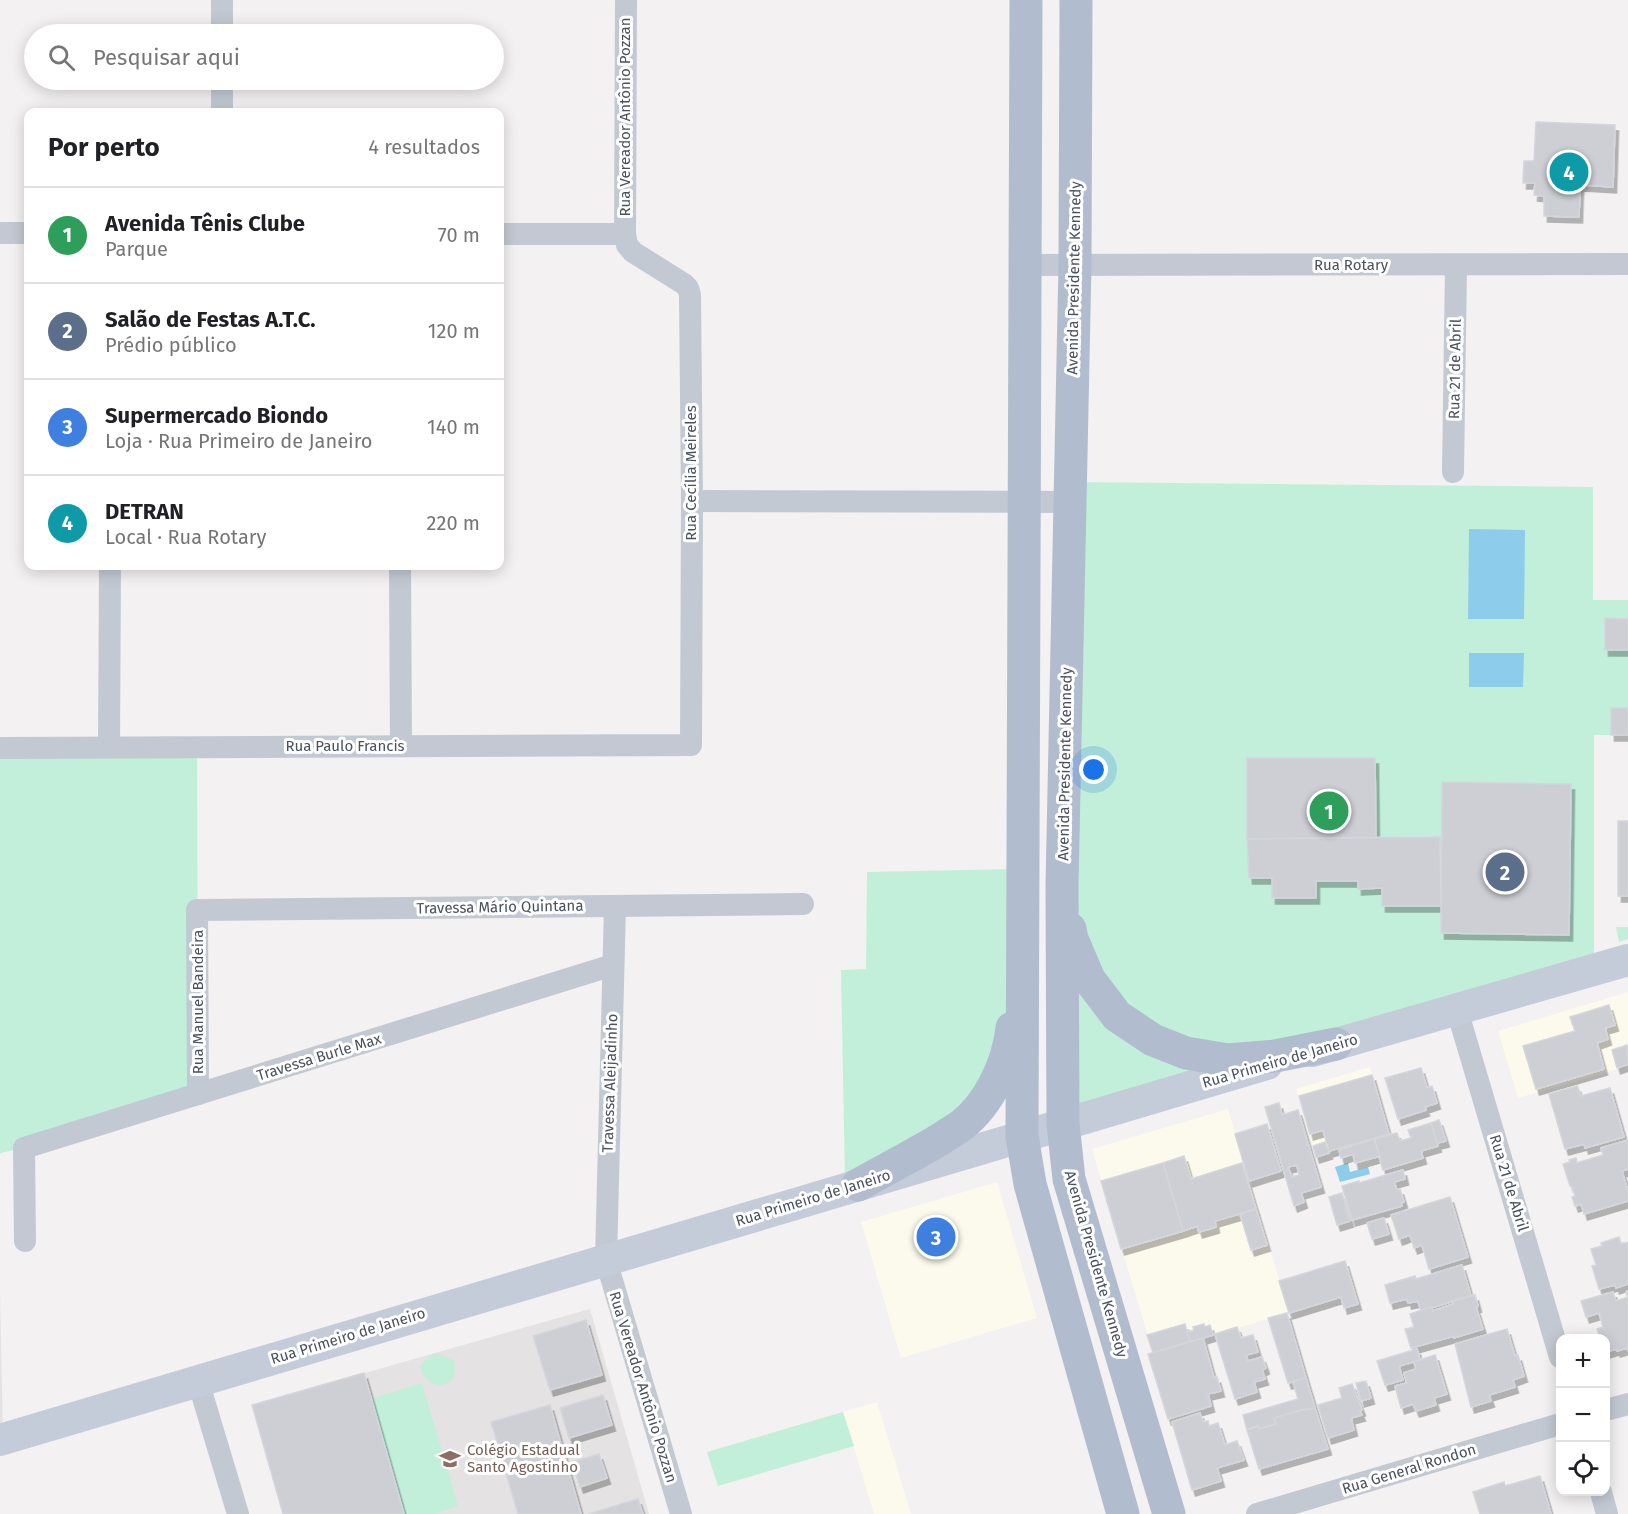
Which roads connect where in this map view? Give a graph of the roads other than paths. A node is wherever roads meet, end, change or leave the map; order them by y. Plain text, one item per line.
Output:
1 (222, 0) edge
2 (626, 0) edge
3 (1026, 0) edge
4 (1076, 0) edge
5 (222, 24) edge
6 (222, 90) edge
7 (222, 108) edge
8 (0, 233) edge
9 (24, 233) edge
10 (504, 234) edge
11 (625, 234) junction
12 (1075, 264) junction
13 (1628, 264) edge
14 (1025, 265) junction
15 (1456, 265) junction
16 (1454, 472) dead end
17 (692, 501) junction
18 (1024, 501) junction
19 (1070, 502) junction
20 (110, 570) edge
21 (400, 570) edge
22 (691, 745) joint
23 (401, 746) junction
24 (109, 747) junction
25 (0, 748) edge
26 (1062, 886) junction
27 (803, 904) dead end
28 (615, 906) junction
29 (197, 910) joint
30 (1023, 913) junction
31 (1628, 960) edge
32 (614, 965) junction
33 (1457, 1010) junction
34 (1336, 1044) junction
35 (198, 1094) junction
36 (1063, 1124) junction
37 (1022, 1136) junction
38 (858, 1185) junction
39 (25, 1241) dead end
40 (606, 1260) junction
41 (1556, 1344) edge
42 (198, 1381) junction
43 (1628, 1404) edge
44 (1610, 1409) edge
45 (1556, 1425) edge
46 (0, 1440) edge
47 (1602, 1496) edge
48 (238, 1514) edge
49 (681, 1514) edge
50 (1123, 1514) edge
51 (1169, 1514) edge
52 (1257, 1514) edge
53 (1607, 1514) edge

1 - 5 street
2 - 11 street, Rua Vereador Antônio Pozzan
3 - 14 main road
4 - 12 main road, Avenida Presidente Kennedy
6 - 7 street
8 - 9 street
10 - 11 street
11 - 17 street, Rua Cecília Meireles
12 - 14 street, Rua Rotary
12 - 15 street, Rua Rotary
12 - 19 main road, Avenida Presidente Kennedy
13 - 15 street, Rua Rotary
14 - 18 main road
15 - 16 street, Rua 21 de Abril
17 - 18 street
17 - 22 street, Rua Cecília Meireles
18 - 19 street
18 - 30 main road
19 - 26 main road, Avenida Presidente Kennedy
20 - 24 street
21 - 23 street
22 - 23 street, Rua Paulo Francis
23 - 24 street, Rua Paulo Francis
24 - 25 street, Rua Paulo Francis
26 - 34 main road
26 - 36 main road, Avenida Presidente Kennedy
27 - 28 street, Travessa Mário Quintana
28 - 29 street, Travessa Mário Quintana
28 - 32 street, Travessa Aleijadinho
29 - 35 street, Rua Manuel Bandeira
30 - 37 main road
30 - 38 main road
31 - 33 street, Rua Primeiro de Janeiro
32 - 35 street, Travessa Burle Max
32 - 40 street, Travessa Aleijadinho
33 - 34 street, Rua Primeiro de Janeiro
33 - 41 street, Rua 21 de Abril
34 - 36 street, Rua Primeiro de Janeiro
35 - 39 street, Travessa Burle Max
36 - 37 street, Rua Primeiro de Janeiro
36 - 51 main road, Avenida Presidente Kennedy
37 - 38 street, Rua Primeiro de Janeiro
37 - 50 main road
38 - 40 street, Rua Primeiro de Janeiro
40 - 42 street, Rua Primeiro de Janeiro
40 - 49 street, Rua Vereador Antônio Pozzan
42 - 46 street, Rua Primeiro de Janeiro
42 - 48 street
43 - 44 street
45 - 52 street, Rua General Rondon
47 - 53 street

